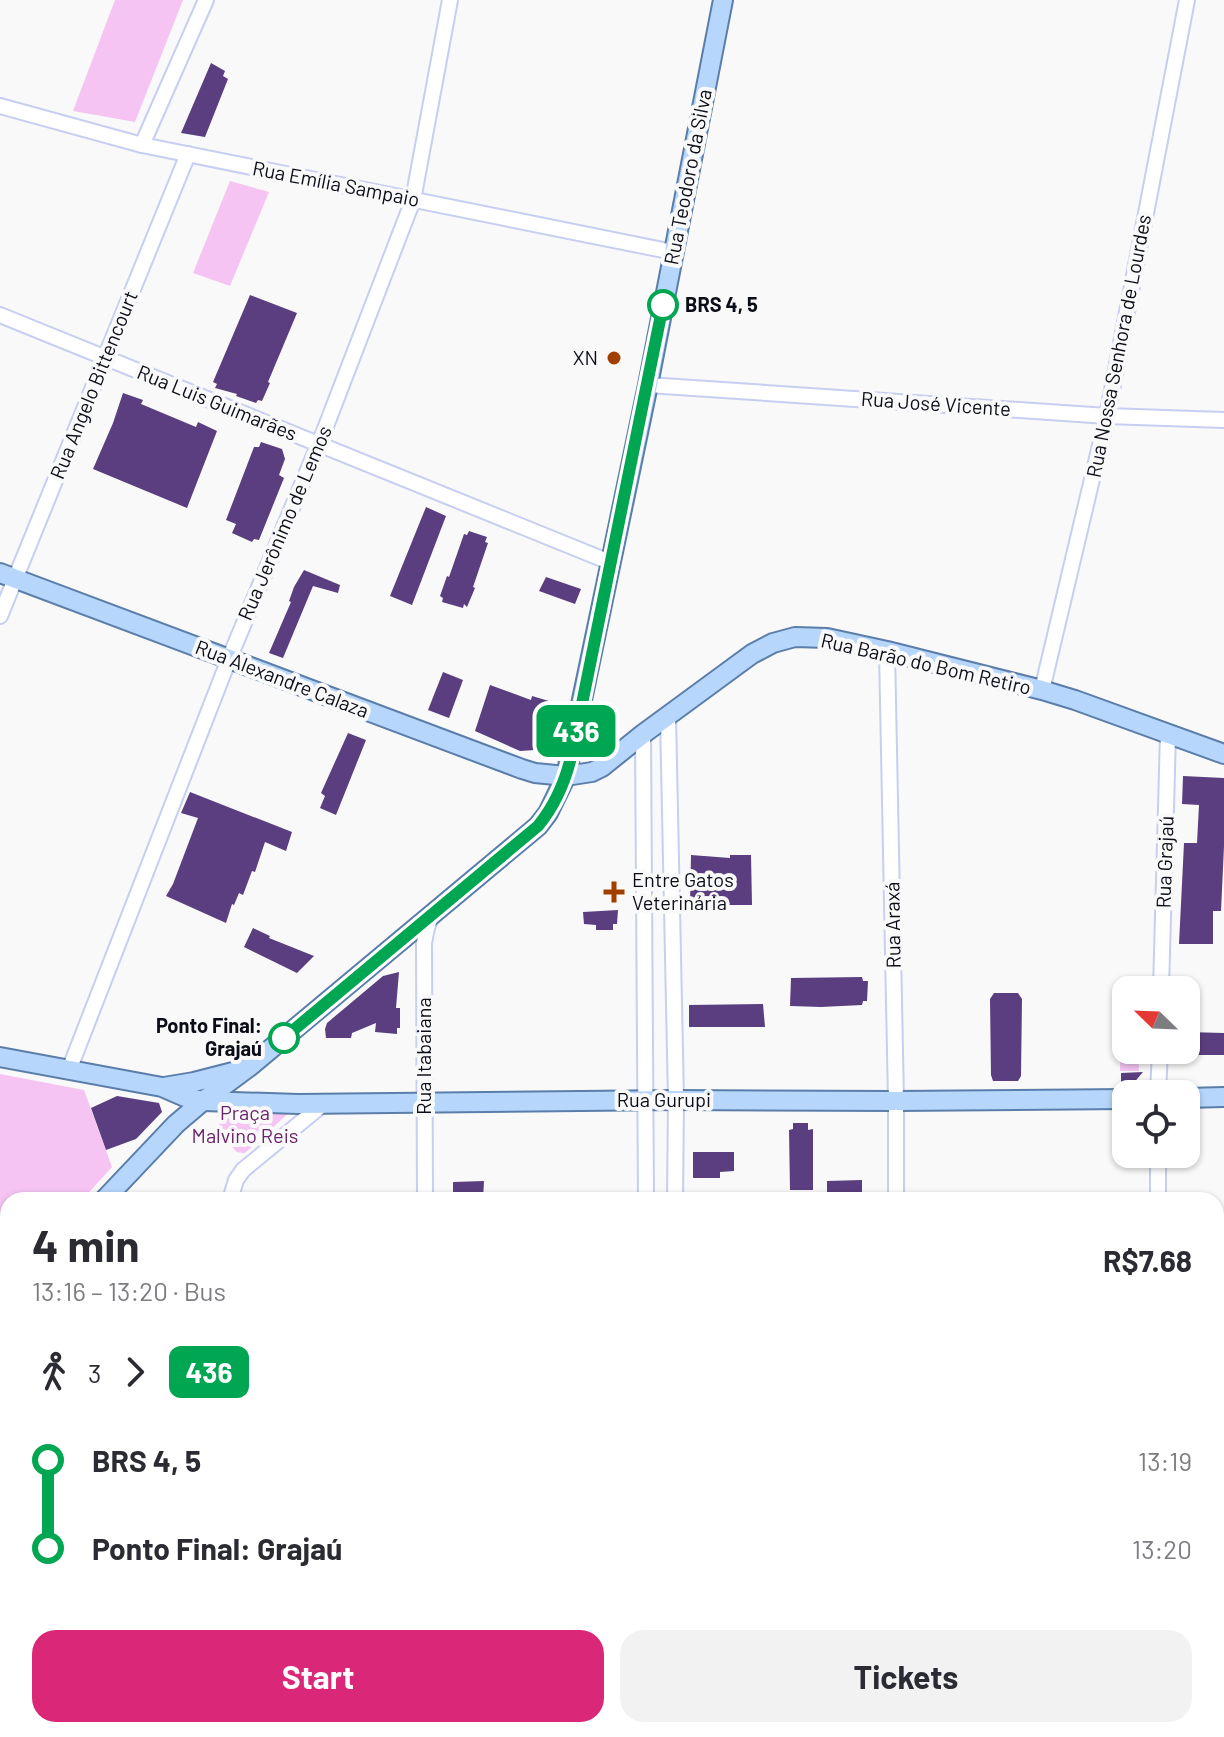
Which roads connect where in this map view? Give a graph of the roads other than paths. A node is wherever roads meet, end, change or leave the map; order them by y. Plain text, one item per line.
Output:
1 (206, 0) edge
2 (450, 0) edge
3 (723, 0) edge
4 (1187, 0) edge
5 (0, 106) edge
6 (142, 145) junction
7 (188, 154) junction
8 (413, 200) junction
9 (673, 252) junction
10 (0, 315) edge
11 (104, 358) junction
12 (648, 385) junction
13 (1107, 416) junction
14 (1224, 420) edge
15 (319, 445) junction
16 (612, 563) junction
17 (8, 576) edge
18 (0, 616) edge
19 (887, 651) junction
20 (229, 659) junction
21 (1042, 690) junction
22 (668, 716) junction
23 (643, 734) junction
24 (1168, 734) junction
25 (1224, 754) edge
26 (566, 776) junction
27 (432, 914) junction
28 (1161, 976) edge
29 (0, 1057) edge
30 (249, 1067) junction
31 (69, 1070) junction
32 (162, 1087) junction
33 (1224, 1097) edge
34 (1200, 1098) edge
35 (1112, 1099) edge
36 (645, 1100) junction
37 (676, 1100) junction
38 (203, 1101) junction
39 (896, 1101) junction
40 (425, 1103) junction
41 (322, 1105) junction
42 (1158, 1168) edge
43 (112, 1192) edge
44 (232, 1192) edge
45 (425, 1192) edge
46 (646, 1192) edge
47 (675, 1192) edge
48 (896, 1192) edge
49 (1158, 1192) edge

1 - 6 street
2 - 8 street, Rua Jerônimo de Lemos
3 - 9 main road, Rua Teodoro da Silva
4 - 13 street, Rua Nossa Senhora de Lourdes
5 - 6 street, Rua Emília Sampaio
6 - 7 street, Rua Emília Sampaio
7 - 8 street, Rua Emília Sampaio
7 - 11 street, Rua Angelo Bittencourt
8 - 9 street, Rua Emília Sampaio
8 - 15 street, Rua Jerônimo de Lemos
9 - 12 main road, Rua Teodoro da Silva
10 - 11 street, Rua Luis Guimarães
11 - 15 street, Rua Luis Guimarães
11 - 17 street, Rua Angelo Bittencourt
12 - 13 street, Rua José Vicente
12 - 16 main road, Rua Teodoro da Silva
13 - 14 street, Rua José Vicente
13 - 21 street, Rua Nossa Senhora de Lourdes
15 - 16 street, Rua Luis Guimarães
15 - 20 street, Rua Jerônimo de Lemos
16 - 26 main road, Rua Teodoro da Silva
17 - 18 street, Rua Angelo Bittencourt
17 - 20 main road, Rua Alexandre Calaza
19 - 21 main road, Rua Barão do Bom Retiro
19 - 22 main road, Rua Barão do Bom Retiro
19 - 39 street, Rua Araxá
20 - 26 main road, Rua Alexandre Calaza
20 - 31 street, Rua Jerônimo de Lemos
21 - 24 main road, Rua Barão do Bom Retiro
22 - 23 main road, Rua Barão do Bom Retiro
22 - 37 street
23 - 26 main road, Rua Barão do Bom Retiro
23 - 36 street
24 - 25 main road, Rua Barão do Bom Retiro
24 - 28 street, Rua Grajaú
26 - 27 main road
27 - 30 main road
27 - 40 street, Rua Itabaiana
29 - 31 main road
30 - 32 main road
30 - 38 main road
31 - 32 main road
32 - 38 main road
33 - 34 main road
35 - 39 main road, Rua Gurupi
36 - 37 main road, Rua Gurupi
36 - 40 main road, Rua Gurupi
36 - 46 street
37 - 39 main road, Rua Gurupi
37 - 47 street
38 - 41 main road, Rua Gurupi
38 - 43 main road
39 - 48 street, Rua Araxá
40 - 41 main road, Rua Gurupi
40 - 45 street, Rua Itabaiana
41 - 44 street
42 - 49 street

